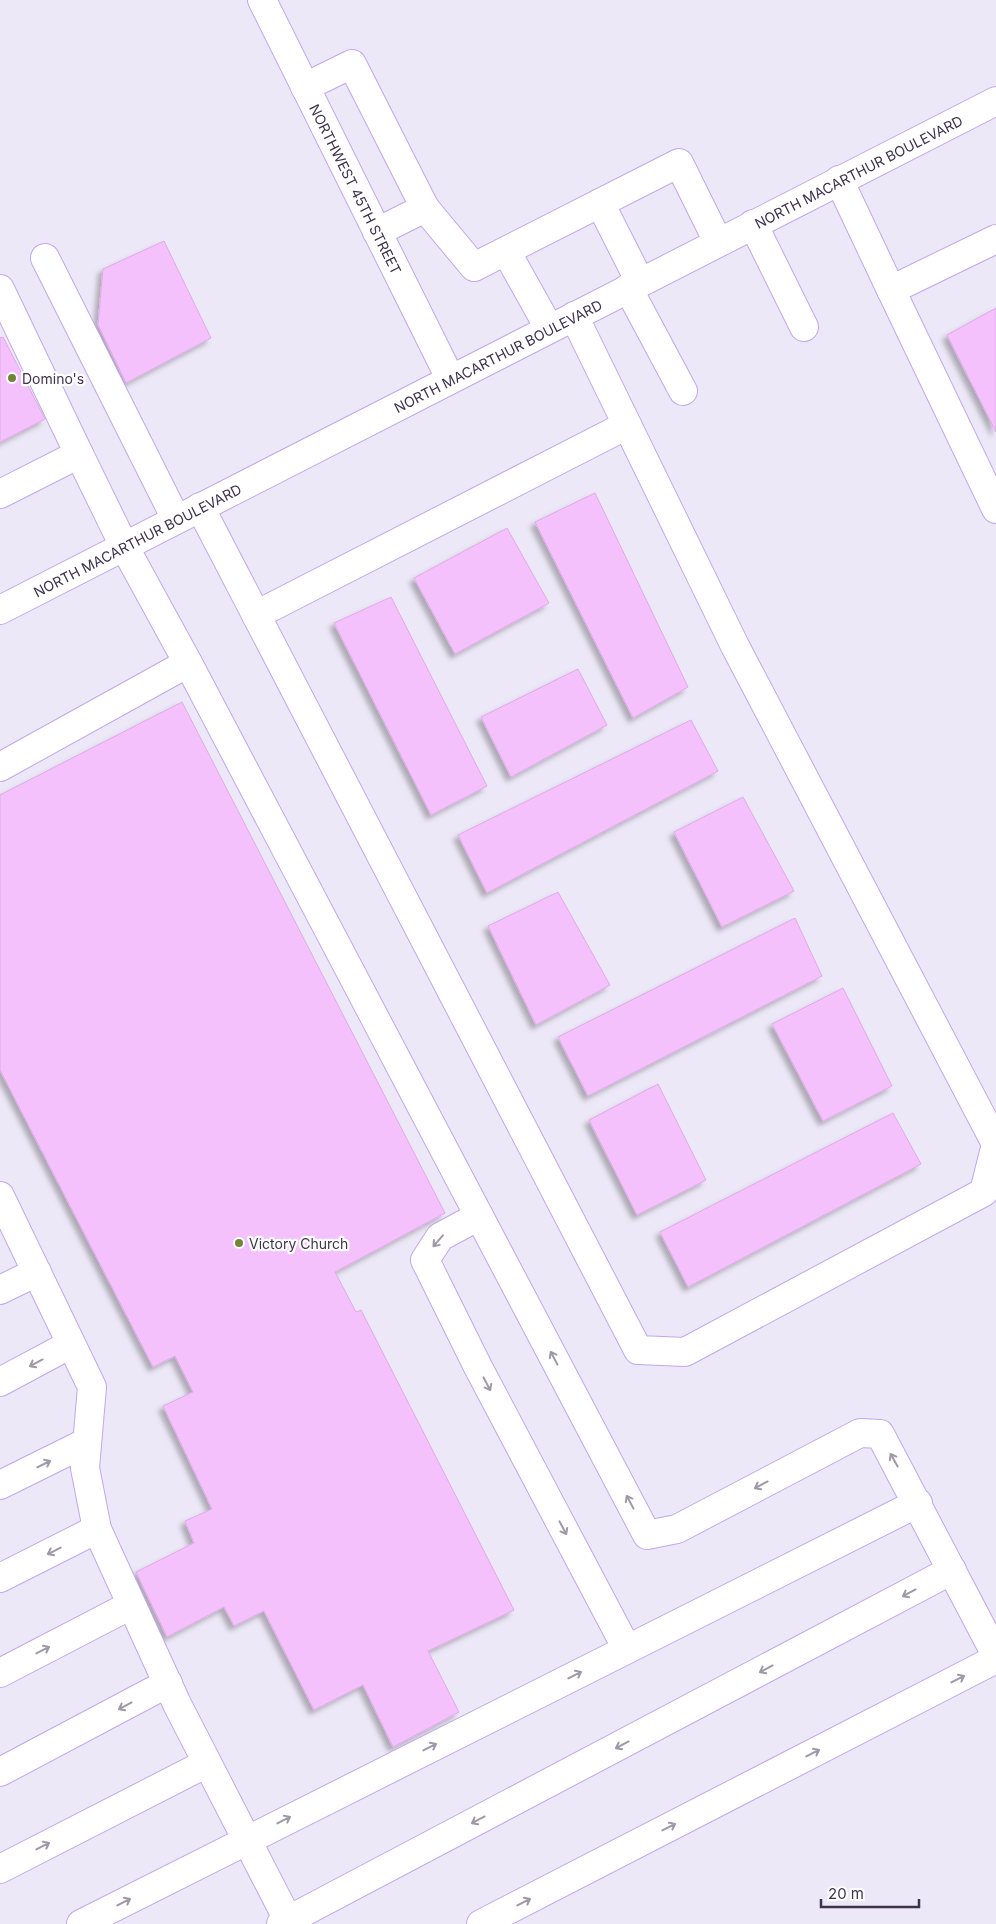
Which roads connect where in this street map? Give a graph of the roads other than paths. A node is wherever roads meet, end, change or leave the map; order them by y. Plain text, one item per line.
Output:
1 (262, 0) edge
2 (305, 87) junction
3 (996, 101) edge
4 (839, 180) junction
5 (600, 203) junction
6 (425, 208) junction
7 (753, 224) junction
8 (377, 232) junction
9 (996, 239) edge
10 (718, 242) junction
11 (506, 251) junction
12 (45, 258) dead end
13 (634, 285) junction
14 (0, 289) edge
15 (891, 290) junction
16 (574, 316) junction
17 (804, 327) dead end
18 (549, 328) junction
19 (450, 378) junction
20 (682, 391) dead end
21 (627, 425) junction
22 (79, 454) junction
23 (0, 494) edge
24 (200, 507) junction
25 (996, 509) edge
26 (176, 519) junction
27 (124, 546) junction
28 (0, 610) edge
29 (256, 614) junction
30 (188, 663) junction
31 (0, 766) edge
32 (0, 1196) edge
33 (479, 1216) junction
34 (37, 1272) junction
35 (0, 1290) edge
36 (71, 1344) junction
37 (0, 1382) edge
38 (87, 1442) junction
39 (0, 1485) edge
40 (918, 1503) junction
41 (97, 1529) junction
42 (952, 1570) junction
43 (0, 1578) edge
44 (131, 1605) junction
45 (627, 1649) junction
46 (996, 1655) edge
47 (996, 1659) edge
48 (0, 1672) edge
49 (168, 1683) junction
50 (207, 1763) junction
51 (0, 1772) edge
52 (246, 1839) junction
53 (0, 1869) edge
54 (287, 1923) edge
55 (81, 1924) edge
56 (481, 1924) edge

1 - 2 main road, NORTHWEST 45TH STREET
2 - 6 main road
2 - 8 main road, NORTHWEST 45TH STREET
3 - 4 main road, NORTH MACARTHUR BOULEVARD
4 - 7 main road, NORTH MACARTHUR BOULEVARD
4 - 15 main road
5 - 10 main road
5 - 11 main road
5 - 13 main road
6 - 8 main road
6 - 11 main road
7 - 10 main road, NORTH MACARTHUR BOULEVARD
7 - 17 main road
8 - 19 main road, NORTHWEST 45TH STREET
9 - 15 main road
10 - 13 main road, NORTH MACARTHUR BOULEVARD
11 - 18 main road
12 - 26 main road
13 - 16 main road, NORTH MACARTHUR BOULEVARD
13 - 20 main road
14 - 22 main road
15 - 25 main road
16 - 18 main road, NORTH MACARTHUR BOULEVARD
16 - 21 main road
18 - 19 main road, NORTH MACARTHUR BOULEVARD
19 - 24 main road, NORTH MACARTHUR BOULEVARD
21 - 29 main road
21 - 29 main road
22 - 23 main road
22 - 27 main road
24 - 26 main road, NORTH MACARTHUR BOULEVARD
24 - 29 main road
26 - 27 main road, NORTH MACARTHUR BOULEVARD
27 - 28 main road, NORTH MACARTHUR BOULEVARD
27 - 30 main road
30 - 31 main road
30 - 33 main road
32 - 34 main road
40 -> 33 main road
33 -> 45 main road
34 - 35 main road
34 - 36 main road
36 -> 37 main road
36 - 38 main road
39 -> 38 main road
38 - 41 main road
40 - 42 main road
40 - 45 main road
41 -> 43 main road
41 - 44 main road
42 - 46 main road
42 -> 54 main road
48 -> 44 main road
44 - 49 main road
52 -> 45 main road
56 -> 47 main road
49 - 50 main road
49 -> 51 main road
50 - 52 main road
53 -> 50 main road
52 - 54 main road
55 -> 52 main road

